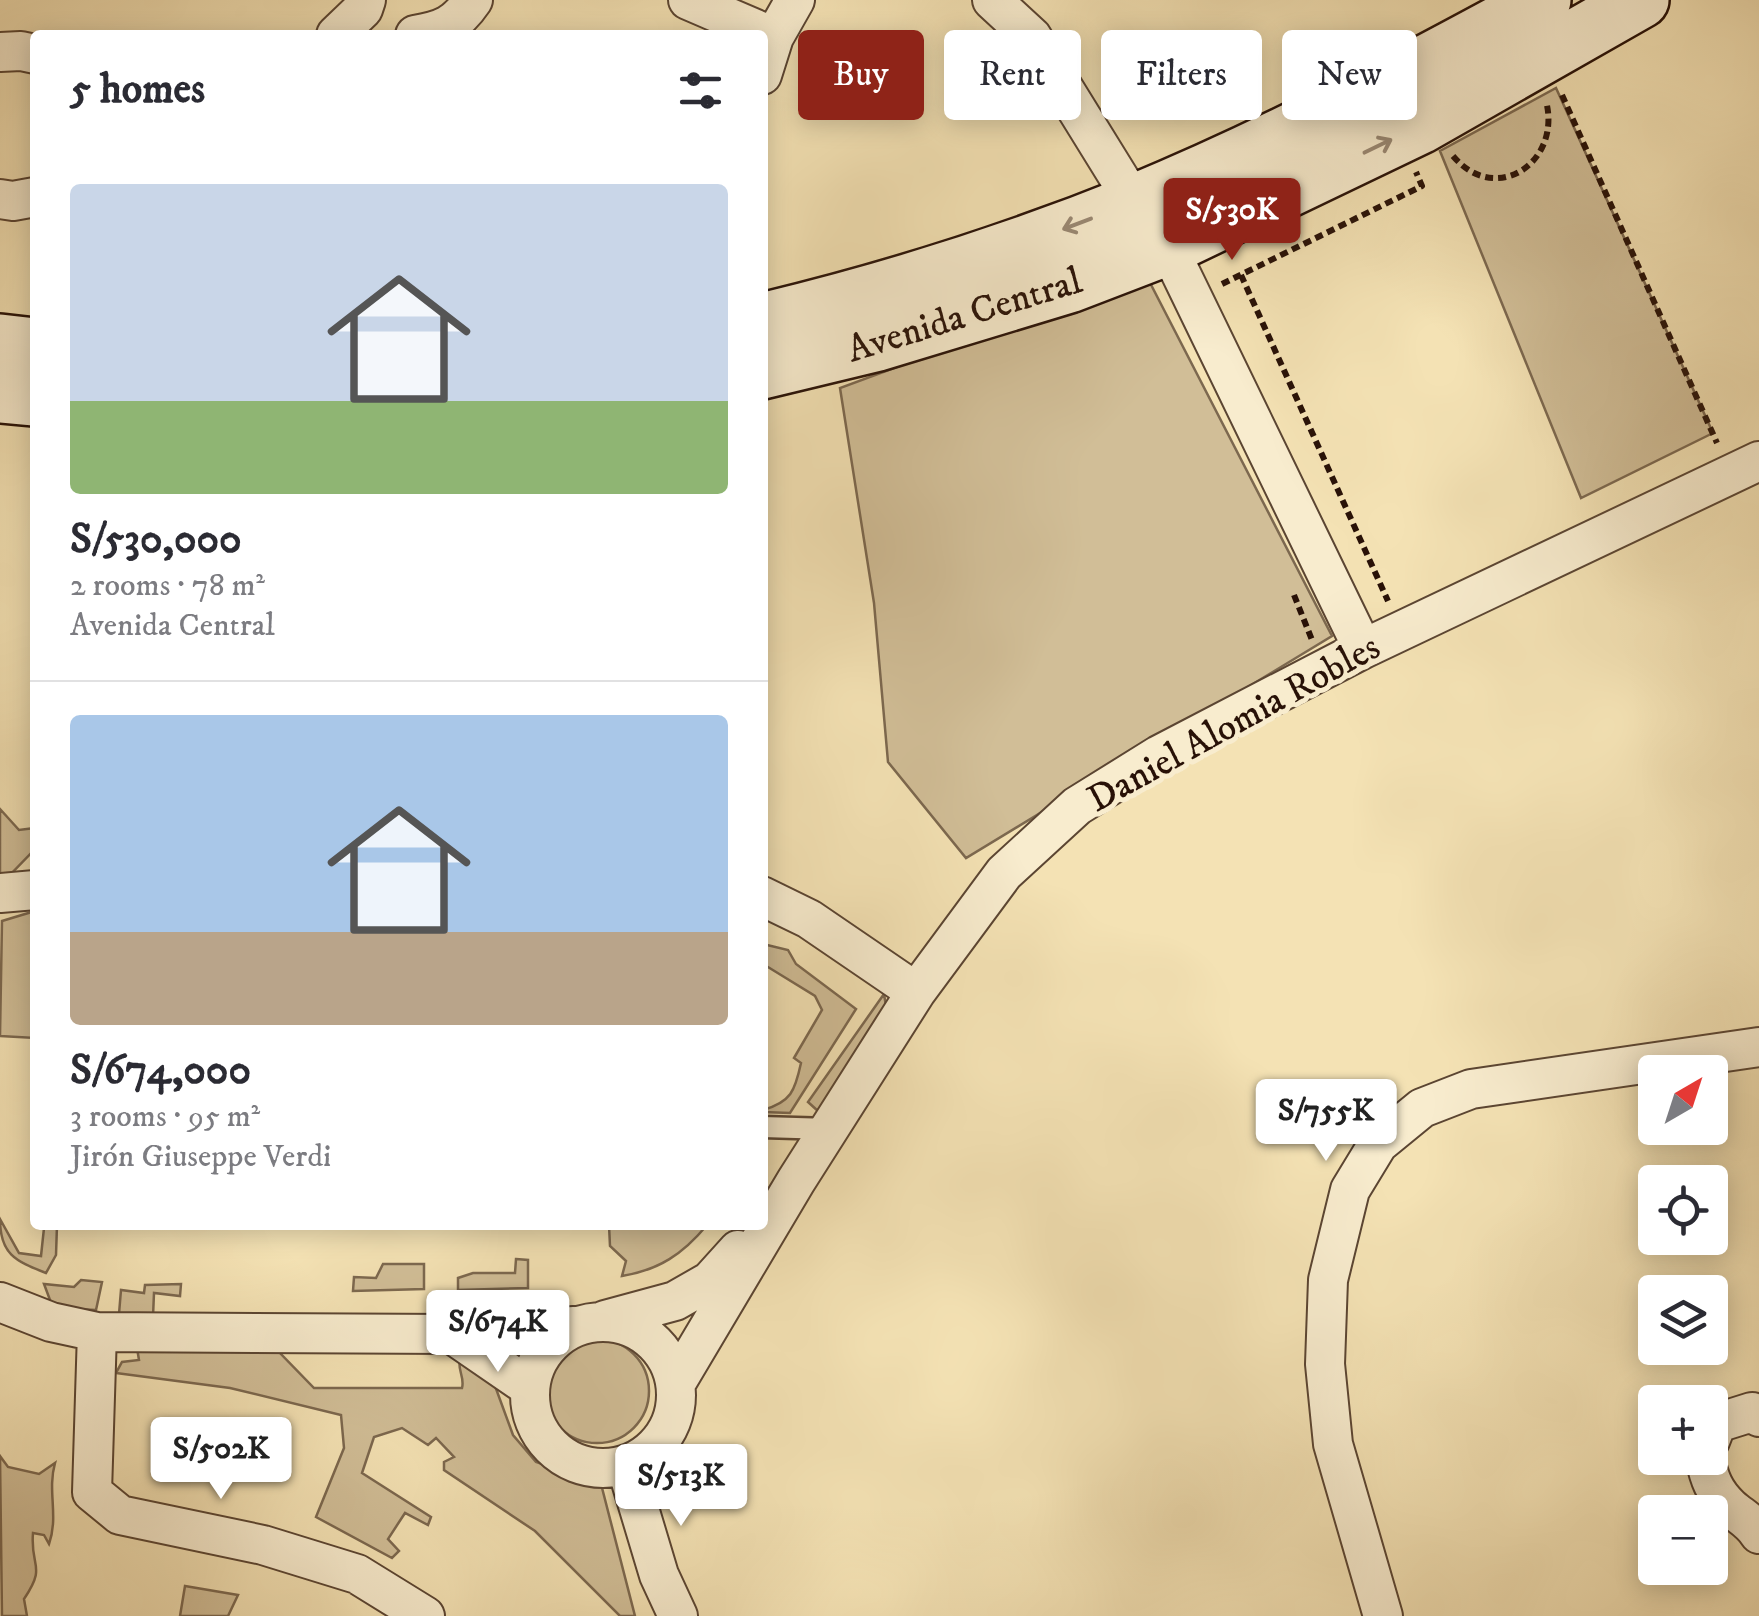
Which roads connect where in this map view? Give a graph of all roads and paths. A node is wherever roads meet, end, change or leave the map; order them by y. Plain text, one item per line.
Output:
1 (472, 0) edge
2 (688, 0) edge
3 (795, 0) edge
4 (992, 0) edge
5 (1543, 0) edge
6 (1641, 0) edge
7 (372, 15) edge
8 (345, 30) edge
9 (443, 30) edge
10 (758, 30) edge
11 (768, 34) edge
12 (774, 37) junction
13 (0, 52) edge
14 (30, 53) edge
15 (768, 56) edge
16 (1558, 87) dead end
17 (1544, 94) dead end
18 (1446, 147) dead end
19 (1422, 186) dead end
20 (0, 198) edge
21 (30, 198) edge
22 (1134, 202) junction
23 (1168, 247) junction
24 (1241, 275) junction
25 (1194, 297) junction
26 (768, 328) edge
27 (768, 331) edge
28 (0, 342) edge
29 (30, 345) edge
30 (0, 394) edge
31 (30, 397) edge
32 (1719, 442) dead end
33 (1759, 462) edge
34 (1388, 601) dead end
35 (1363, 649) junction
36 (30, 890) edge
37 (0, 893) edge
38 (768, 899) edge
39 (916, 992) junction
40 (1759, 1047) edge
41 (768, 1128) edge
42 (830, 1129) junction
43 (796, 1181) junction
44 (768, 1215) edge
45 (768, 1228) edge
46 (755, 1230) edge
47 (767, 1230) edge
48 (0, 1302) edge
49 (587, 1324) junction
50 (97, 1332) junction
51 (452, 1334) junction
52 (676, 1383) junction
53 (529, 1387) junction
54 (1759, 1416) edge
55 (1728, 1420) edge
56 (626, 1465) junction
57 (1709, 1475) edge
58 (1757, 1525) edge
59 (425, 1616) edge
60 (678, 1616) edge
61 (1383, 1616) edge

1 - 9 street
2 - 10 street
3 - 12 street
4 - 22 street
5 - 22 street, Avenida Central
23 -> 6 street, Avenida Central
7 - 8 street
11 - 12 street
12 - 15 street
13 - 14 street
16 - 32 path
17 - 18 path
19 - 24 path
20 - 21 street
22 - 23 street
22 -> 26 street, Avenida Central
23 - 25 street
23 - 27 street, Avenida Central
24 - 25 path
24 - 34 path
25 - 35 street
28 - 29 street
30 - 31 street
33 - 35 street, Daniel Alomia Robles
35 - 39 street, Daniel Alomia Robles
36 - 37 street
38 - 39 street
39 - 42 street, Daniel Alomia Robles
40 - 61 street
41 - 42 lane
42 - 43 street, Daniel Alomia Robles
43 - 44 street, Daniel Alomia Robles
43 - 45 street, Daniel Alomia Robles
46 - 49 street, Daniel Alomia Robles
47 - 52 street, Daniel Alomia Robles
48 - 50 street
49 - 51 street
49 - 52 street
49 - 53 street
50 - 51 street
50 - 59 street
51 - 53 street
52 - 56 street
53 - 56 street
54 - 55 street
56 - 60 street
57 - 58 street

